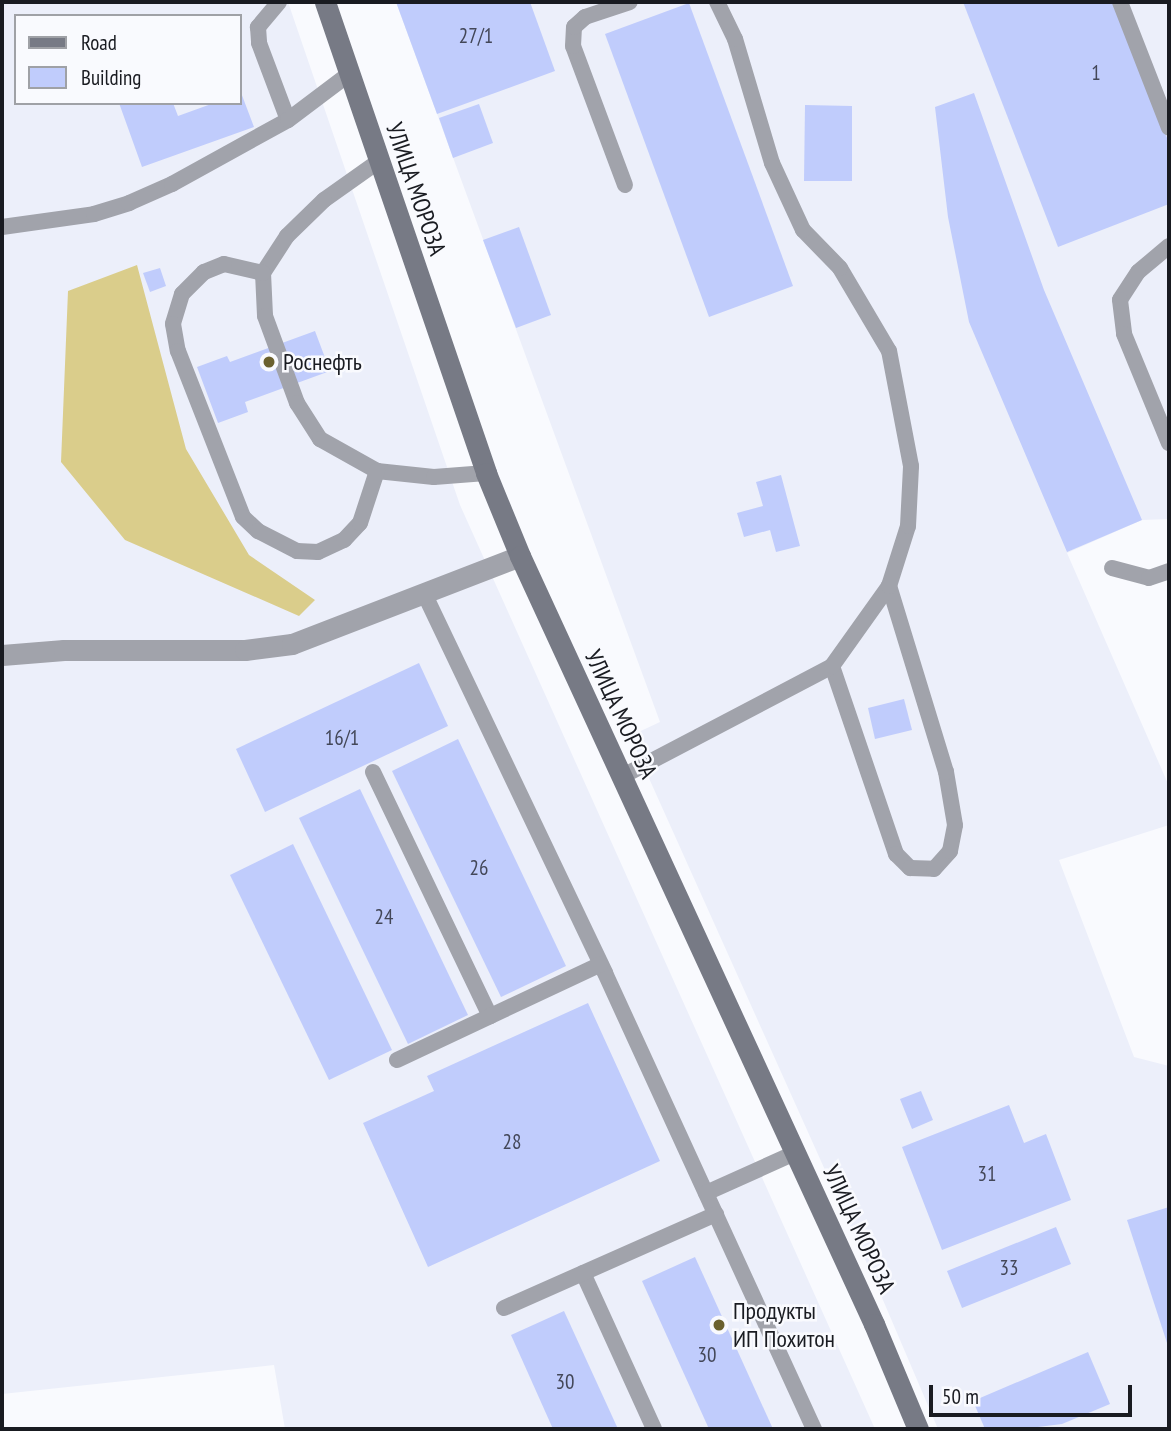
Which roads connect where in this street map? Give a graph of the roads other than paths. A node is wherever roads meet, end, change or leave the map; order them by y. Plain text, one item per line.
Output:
1 (279, 2) edge
2 (325, 2) edge
3 (630, 2) edge
4 (717, 2) edge
5 (1120, 2) edge
6 (349, 74) junction
7 (288, 120) junction
8 (1169, 128) edge
9 (379, 161) junction
10 (625, 185) dead end
11 (2, 227) edge
12 (1169, 246) edge
13 (263, 273) junction
14 (1169, 443) edge
15 (377, 471) junction
16 (486, 473) junction
17 (520, 556) junction
18 (1112, 568) dead end
19 (1169, 571) edge
20 (889, 586) junction
21 (424, 593) junction
22 (2, 655) edge
23 (832, 666) junction
24 (373, 772) dead end
25 (621, 777) junction
26 (601, 964) junction
27 (490, 1016) junction
28 (397, 1060) dead end
29 (795, 1153) junction
30 (706, 1193) junction
31 (716, 1214) junction
32 (583, 1273) junction
33 (504, 1308) dead end
34 (654, 1429) edge
35 (814, 1429) edge
36 (918, 1429) edge

1 - 7 lane
2 - 6 main road, УЛИЦА МОРОЗА
3 - 10 lane
4 - 20 lane
5 - 8 lane
6 - 7 lane
6 - 9 main road, УЛИЦА МОРОЗА
7 - 11 lane
9 - 13 lane
9 - 16 main road, УЛИЦА МОРОЗА
12 - 14 lane
13 - 15 lane
13 - 15 lane
15 - 16 lane
16 - 17 main road, УЛИЦА МОРОЗА
17 - 21 street
17 - 25 main road, УЛИЦА МОРОЗА
18 - 19 lane
20 - 23 lane
20 - 23 lane
21 - 22 street
21 - 26 lane
23 - 25 lane
24 - 27 lane
25 - 29 main road, УЛИЦА МОРОЗА
26 - 27 lane
26 - 30 lane
27 - 28 lane
29 - 30 lane
29 - 36 main road, УЛИЦА МОРОЗА
30 - 31 lane
31 - 32 lane
31 - 35 lane
32 - 33 lane
32 - 34 lane

